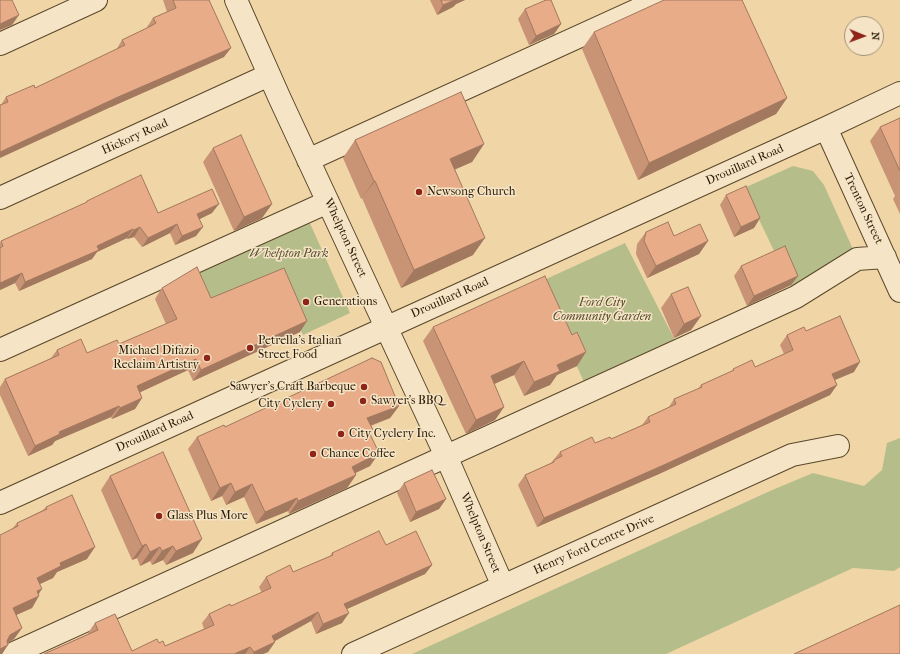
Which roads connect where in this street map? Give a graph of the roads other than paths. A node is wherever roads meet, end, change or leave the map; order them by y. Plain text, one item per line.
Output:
1 (96, 0) edge
2 (236, 0) edge
3 (660, 0) edge
4 (0, 44) edge
5 (269, 75) junction
6 (900, 93) edge
7 (826, 128) junction
8 (308, 160) junction
9 (0, 198) edge
10 (328, 202) junction
11 (885, 257) junction
12 (900, 291) edge
13 (387, 327) junction
14 (0, 350) edge
15 (838, 446) dead end
16 (446, 456) junction
17 (0, 503) edge
18 (503, 586) junction
19 (12, 654) edge
20 (353, 654) edge

1 - 4 street
2 - 5 street, Whelpton Street
3 - 8 street
5 - 8 street, Whelpton Street
5 - 9 street, Hickory Road
6 - 7 street, Drouillard Road
7 - 11 street, Trenton Street
7 - 13 street, Drouillard Road
8 - 10 street, Whelpton Street
10 - 13 street, Whelpton Street
10 - 14 street
11 - 12 street, Trenton Street
11 - 16 street
13 - 16 street, Whelpton Street
13 - 17 street, Drouillard Road
15 - 18 street, Henry Ford Centre Drive
16 - 18 street, Whelpton Street
16 - 19 street
18 - 20 street, Henry Ford Centre Drive

